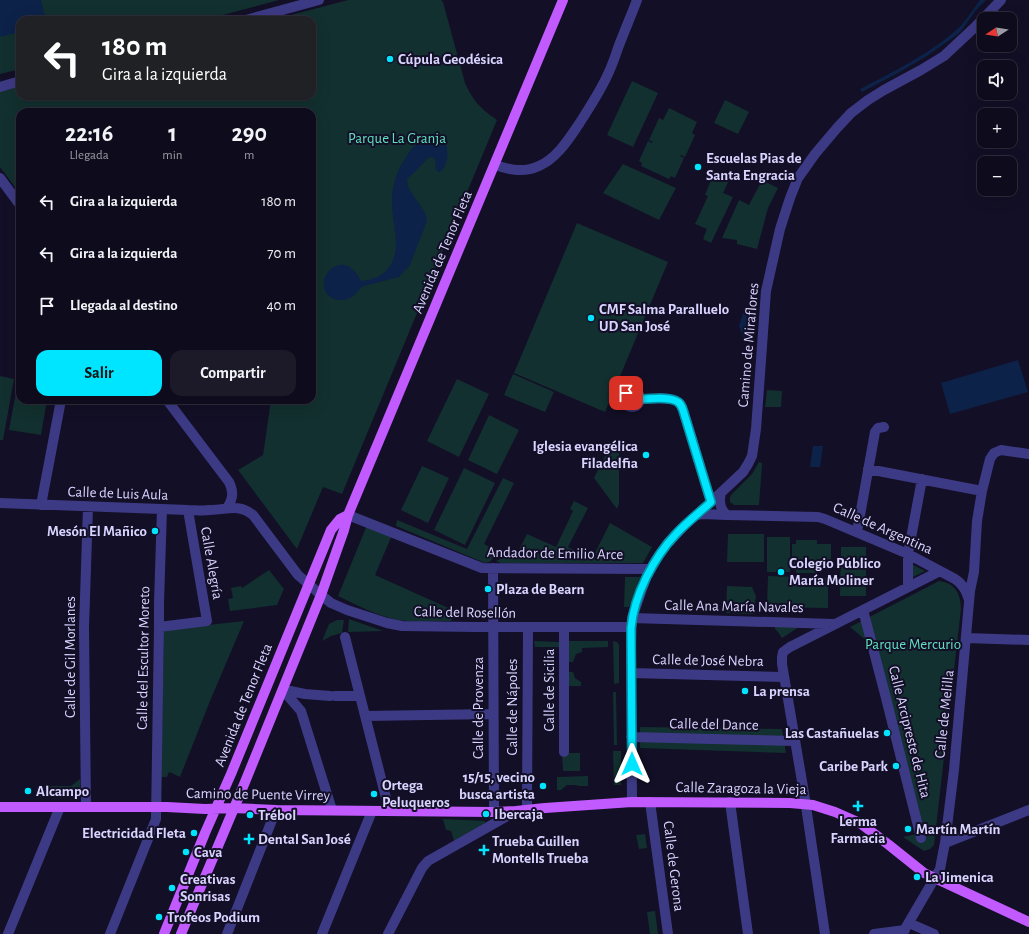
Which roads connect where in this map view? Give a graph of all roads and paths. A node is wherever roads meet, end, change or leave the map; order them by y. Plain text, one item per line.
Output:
1 (319, 0) edge
2 (563, 0) edge
3 (637, 0) edge
4 (1001, 0) edge
5 (261, 16) edge
6 (16, 82) edge
7 (0, 87) edge
8 (495, 165) junction
9 (0, 178) edge
10 (16, 200) edge
11 (640, 399) dead end
12 (60, 404) edge
13 (170, 404) edge
14 (884, 427) dead end
15 (1029, 454) edge
16 (868, 469) junction
17 (922, 479) junction
18 (982, 491) junction
19 (721, 493) junction
20 (711, 502) junction
21 (0, 503) edge
22 (41, 505) junction
23 (88, 507) junction
24 (231, 508) junction
25 (162, 509) junction
26 (188, 510) junction
27 (348, 515) junction
28 (696, 515) junction
29 (727, 515) junction
30 (857, 532) junction
31 (908, 554) junction
32 (493, 568) junction
33 (651, 569) junction
34 (940, 571) junction
35 (308, 584) junction
36 (908, 586) junction
37 (321, 595) junction
38 (970, 602) junction
39 (863, 610) junction
40 (632, 623) junction
41 (836, 624) junction
42 (159, 627) junction
43 (564, 627) junction
44 (494, 628) junction
45 (528, 628) junction
46 (345, 637) dead end
47 (966, 638) junction
48 (1029, 640) edge
49 (631, 673) junction
50 (784, 677) junction
51 (360, 696) junction
52 (493, 714) junction
53 (365, 716) junction
54 (632, 738) junction
55 (796, 741) junction
56 (564, 752) dead end
57 (632, 802) junction
58 (650, 802) junction
59 (730, 802) junction
60 (806, 804) junction
61 (0, 807) edge
62 (60, 807) junction
63 (86, 807) junction
64 (156, 807) junction
65 (234, 808) junction
66 (216, 809) junction
67 (276, 810) junction
68 (332, 810) junction
69 (1029, 810) edge
70 (372, 811) junction
71 (388, 811) junction
72 (520, 811) junction
73 (494, 812) junction
74 (920, 838) dead end
75 (946, 843) junction
76 (934, 879) junction
77 (1029, 922) edge
78 (905, 929) edge
79 (391, 933) edge
80 (8, 934) edge
81 (110, 934) edge
82 (164, 934) edge
83 (181, 934) edge
84 (227, 934) edge
85 (322, 934) edge
86 (668, 934) edge
87 (748, 934) edge
88 (825, 934) edge
89 (874, 934) edge
90 (934, 934) edge

1 - 5 street
2 - 8 main road, Avenida de Tenor Fleta
3 - 8 street
4 - 19 street, Camino de Miraflores
6 - 7 street
8 - 27 main road, Avenida de Tenor Fleta
9 - 10 street
11 - 20 street
12 - 22 street
13 - 24 street
14 - 16 street
15 - 18 street, Calle de Melilla
16 - 17 street
16 - 30 street
17 - 18 street
17 - 31 street
18 - 38 street, Calle de Melilla
19 - 20 street, Camino de Miraflores
19 - 29 street
20 - 28 street, Camino de Miraflores
21 - 22 street, Calle de Luis Aula
22 - 23 street, Calle de Luis Aula
23 - 25 street, Calle de Luis Aula
23 - 63 street, Calle de Gil Morlanes
24 - 26 street, Calle de Luis Aula
24 - 35 street, Calle del Rosellón
25 - 26 street, Calle de Luis Aula
25 - 42 street, Calle del Escultor Moreto
26 - 42 street, Calle Alegría
27 - 32 street, Andador de Emilio Arce
27 - 35 main road, Avenida de Tenor Fleta
27 - 37 main road, Avenida de Tenor Fleta
28 - 29 street, Calle de Argentina
28 - 33 street, Camino de Miraflores
29 - 30 street, Calle de Argentina
30 - 31 street, Calle de Argentina
31 - 34 street, Calle de Argentina
31 - 36 street
32 - 33 street, Andador de Emilio Arce
32 - 44 street, Calle de Provenza
33 - 40 street, Camino de Miraflores
34 - 36 street
34 - 38 street, Calle de Argentina
35 - 37 street, Calle del Rosellón
35 - 66 main road, Avenida de Tenor Fleta
36 - 39 street
37 - 44 street, Calle del Rosellón
37 - 65 main road, Avenida de Tenor Fleta
38 - 47 street, Calle de Melilla
39 - 41 street
39 - 74 street, Calle Arcipreste de Hita
40 - 41 street, Calle Ana María Navales
40 - 43 street, Calle del Rosellón
40 - 49 street, Camino de Miraflores
41 - 50 street
42 - 64 street, Calle del Escultor Moreto
43 - 45 street, Calle del Rosellón
43 - 56 street, Calle de Sicilia
44 - 45 street, Calle del Rosellón
44 - 52 street, Calle de Provenza
45 - 72 street, Calle de Nápoles
46 - 51 street
47 - 48 street
47 - 75 street, Calle de Melilla
49 - 50 street, Calle de José Nebra
49 - 54 street, Camino de Miraflores
50 - 55 street
51 - 53 street
51 - 68 street
52 - 53 street
52 - 73 street, Calle de Provenza
53 - 71 street
54 - 55 street, Calle del Dance
54 - 57 street, Camino de Miraflores
55 - 60 street
57 - 58 main road, Calle Zaragoza la Vieja
57 - 72 main road, Calle Zaragoza la Vieja
58 - 59 main road, Calle Zaragoza la Vieja
58 - 86 street, Calle de Gerona
59 - 60 main road, Calle Zaragoza la Vieja
59 - 87 street
60 - 76 main road, Calle Zaragoza la Vieja
60 - 88 street
61 - 62 main road, Camino de Puente Virrey
62 - 63 main road, Camino de Puente Virrey
62 - 80 street
63 - 64 main road, Camino de Puente Virrey
64 - 66 main road, Camino de Puente Virrey
64 - 81 street, Calle del Escultor Moreto
65 - 66 main road, Camino de Puente Virrey
65 - 67 main road, Camino de Puente Virrey
65 - 83 main road, Avenida de Tenor Fleta
66 - 82 main road, Avenida de Tenor Fleta
67 - 68 main road, Camino de Puente Virrey
67 - 84 street
68 - 70 main road, Camino de Puente Virrey
69 - 75 street
70 - 71 main road, Camino de Puente Virrey
70 - 85 street
71 - 73 main road, Camino de Puente Virrey
72 - 73 main road, Camino de Puente Virrey
72 - 79 street
75 - 76 street, Calle de Melilla
76 - 77 main road, Calle Zaragoza la Vieja
76 - 78 street, Calle de Melilla
78 - 89 street
78 - 90 street

